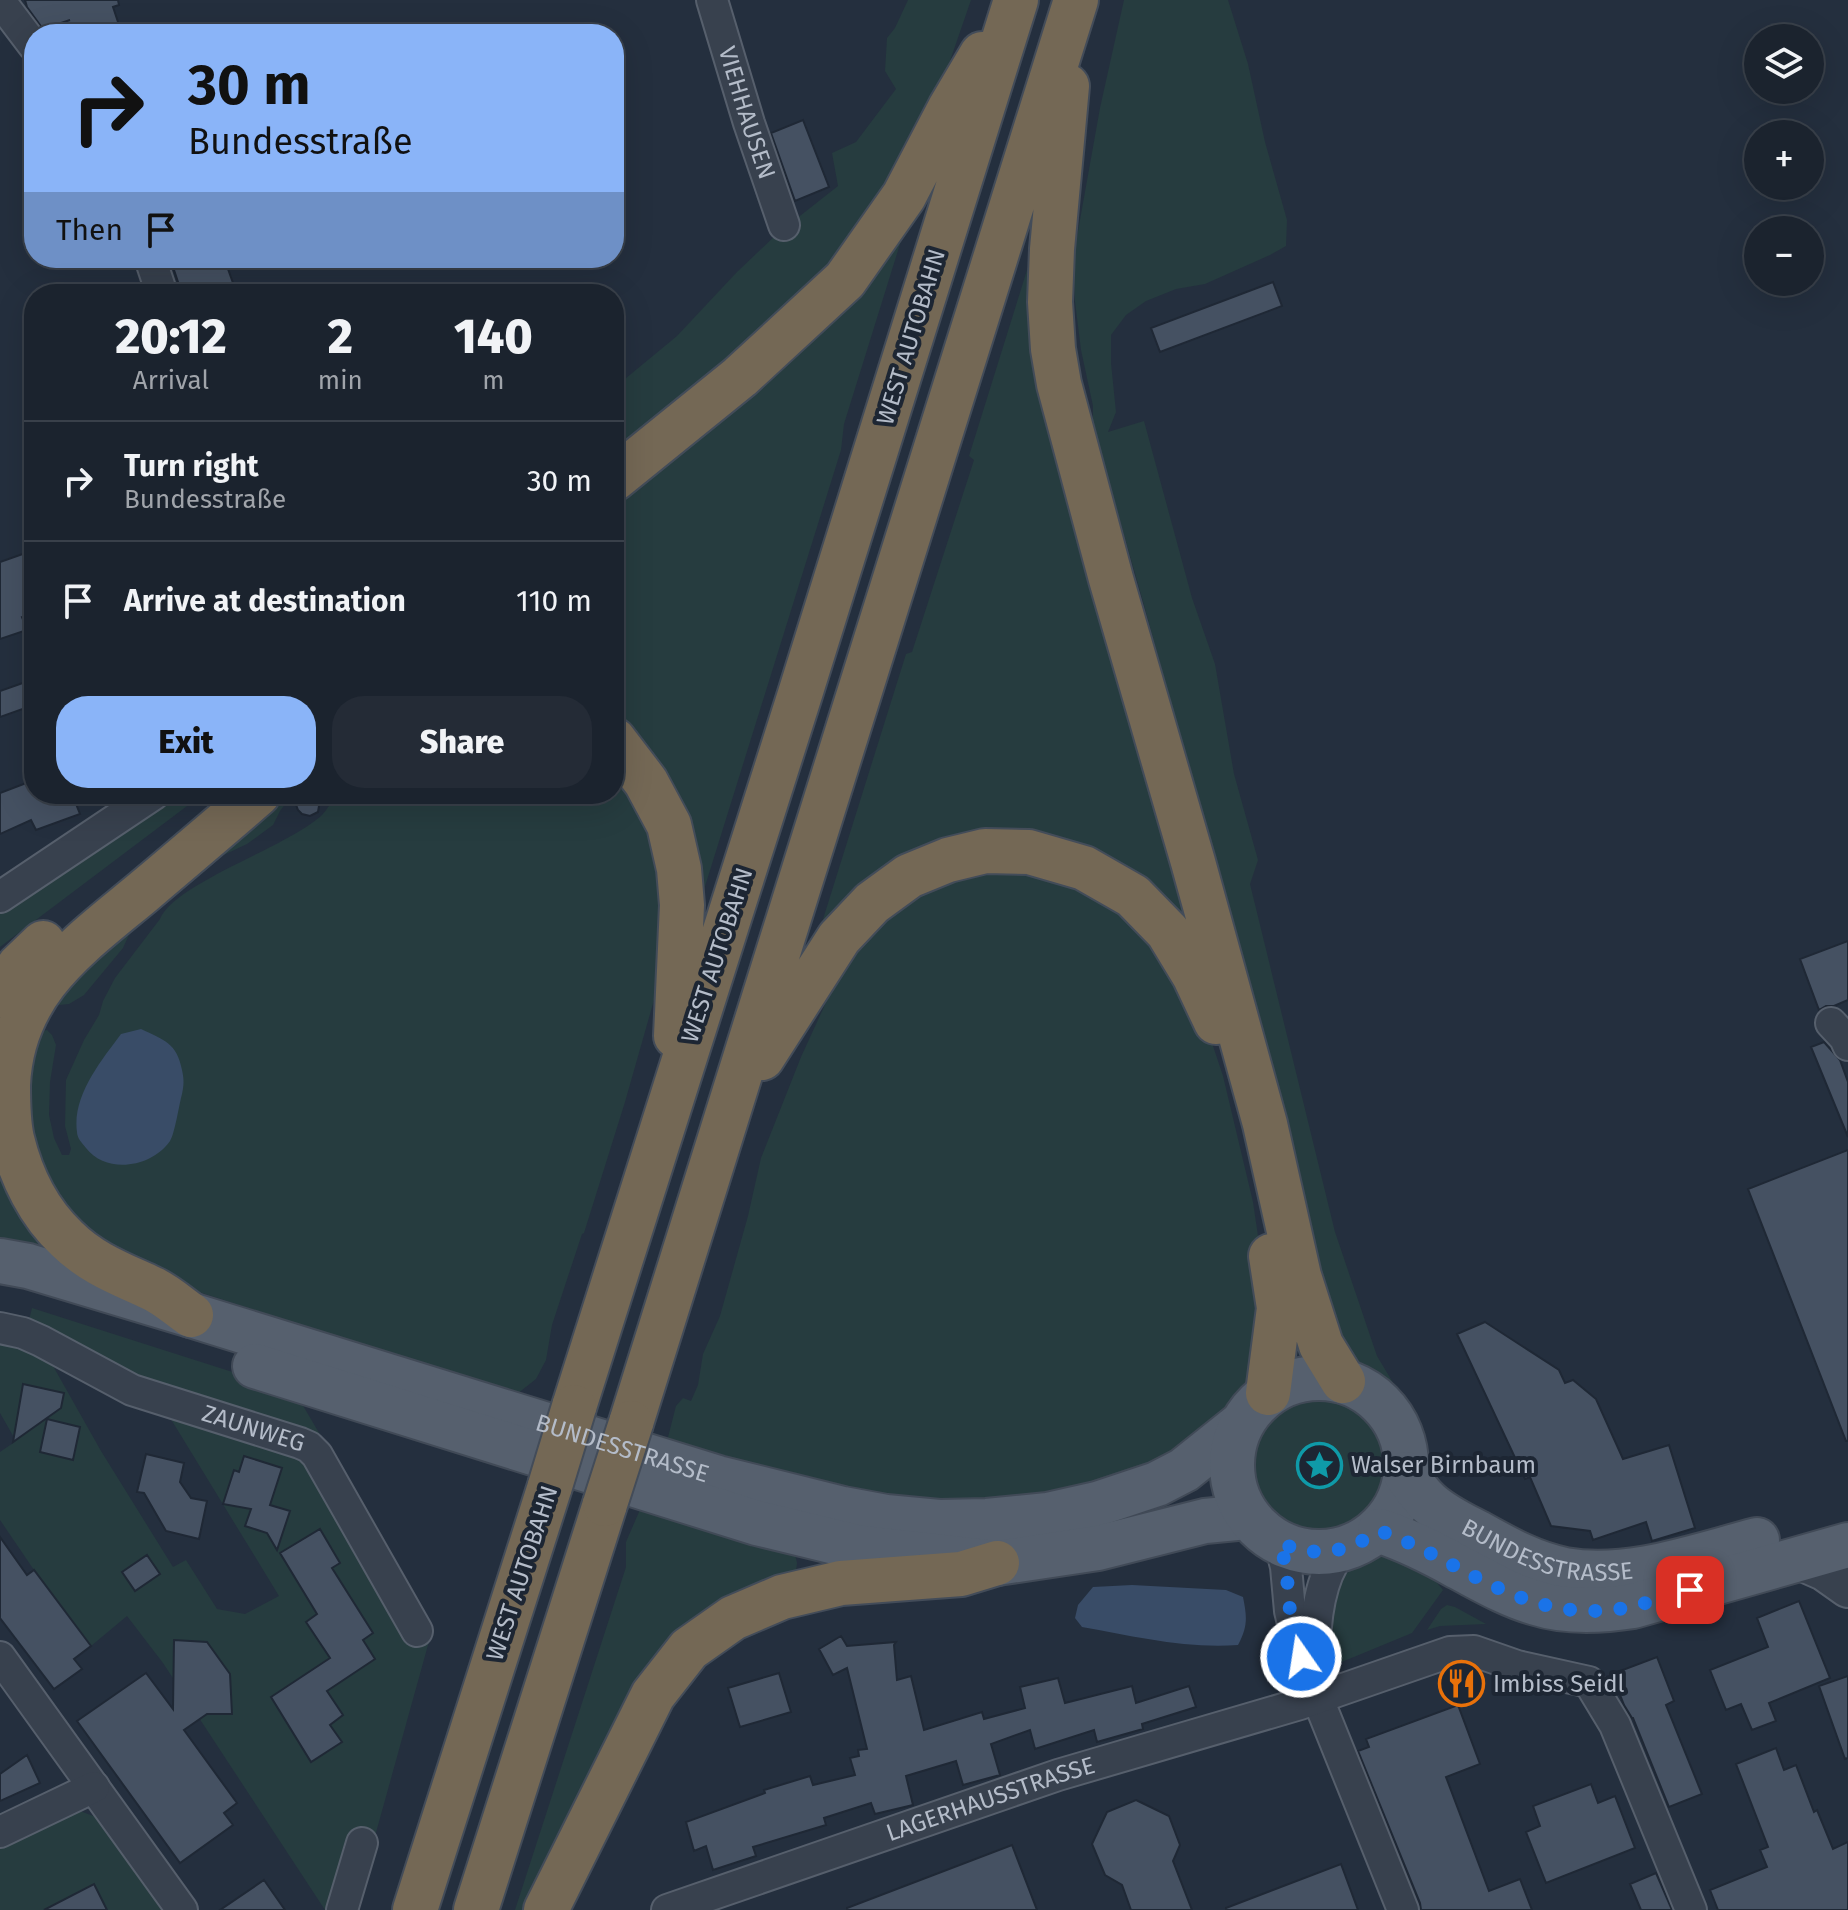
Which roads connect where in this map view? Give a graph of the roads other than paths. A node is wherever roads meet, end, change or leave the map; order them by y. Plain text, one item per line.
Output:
1 (712, 0) edge
2 (1014, 0) edge
3 (0, 1) edge
4 (1075, 4) edge
5 (24, 33) edge
6 (784, 225) dead end
7 (624, 471) edge
8 (624, 753) edge
9 (139, 804) edge
10 (212, 804) edge
11 (246, 804) edge
12 (0, 897) edge
13 (0, 995) edge
14 (674, 1090) junction
15 (730, 1108) junction
16 (0, 1261) edge
17 (12, 1288) edge
18 (191, 1315) junction
19 (0, 1328) edge
20 (1343, 1381) junction
21 (1268, 1393) junction
22 (1239, 1426) junction
23 (1406, 1474) junction
24 (1848, 1516) edge
25 (1247, 1517) junction
26 (1363, 1540) junction
27 (1280, 1543) junction
28 (1848, 1545) edge
29 (1799, 1560) junction
30 (997, 1563) junction
31 (1848, 1588) edge
32 (417, 1631) dead end
33 (0, 1657) edge
34 (1318, 1698) junction
35 (94, 1787) junction
36 (0, 1832) edge
37 (362, 1843) dead end
38 (182, 1910) edge
39 (342, 1910) edge
40 (415, 1910) edge
41 (476, 1910) edge
42 (546, 1910) edge
43 (667, 1910) edge
44 (1403, 1910) edge
45 (1691, 1910) edge

1 - 6 street, VIEHHAUSEN
2 - 7 highway
2 - 14 highway, WEST AUTOBAHN
3 - 5 street
4 - 15 highway
4 - 20 highway
8 - 14 highway
9 - 12 street
10 - 13 highway
11 - 18 highway
14 - 40 highway, WEST AUTOBAHN, bridge
15 - 21 highway
15 - 41 highway, bridge
16 - 18 main road, BUNDESSTRASSE
17 - 30 main road, BUNDESSTRASSE
18 - 22 main road, BUNDESSTRASSE
19 - 32 street, ZAUNWEG
20 - 21 main road, BUNDESSTRASSE
20 - 23 main road, BUNDESSTRASSE
21 - 22 main road, BUNDESSTRASSE
22 - 25 main road
23 - 24 main road, BUNDESSTRASSE
23 - 26 main road, BUNDESSTRASSE
25 - 27 main road, BUNDESSTRASSE
25 - 30 main road, BUNDESSTRASSE
26 - 27 main road, BUNDESSTRASSE
26 - 29 main road, BUNDESSTRASSE
26 - 34 street
27 - 34 street
28 - 29 main road, BUNDESSTRASSE
29 - 31 street
30 - 42 highway
33 - 35 street
34 - 43 street, LAGERHAUSSTRASSE
34 - 44 street
34 - 45 street, LAGERHAUSSTRASSE
35 - 36 street
35 - 38 street
37 - 39 street

